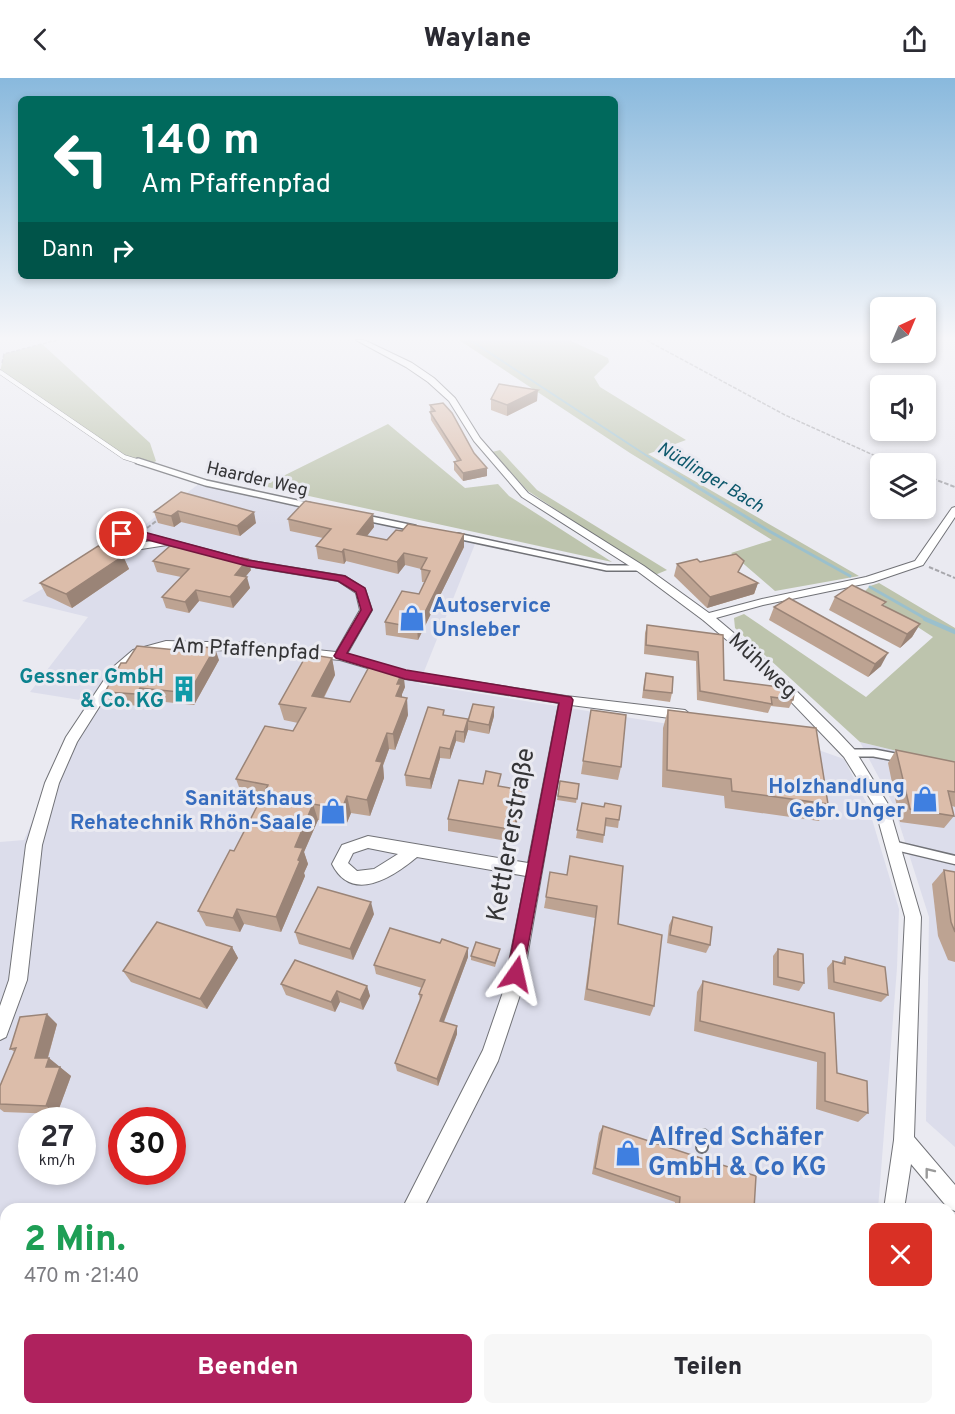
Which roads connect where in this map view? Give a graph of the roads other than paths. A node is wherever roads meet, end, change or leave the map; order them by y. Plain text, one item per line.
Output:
1 (44, 402) edge
2 (454, 402) edge
3 (318, 508) edge
4 (955, 510) edge
5 (361, 517) edge
6 (416, 528) edge
7 (449, 535) edge
8 (168, 542) junction
9 (640, 568) junction
10 (707, 617) junction
11 (340, 656) junction
12 (566, 700) junction
13 (694, 716) edge
14 (809, 731) edge
15 (832, 734) junction
16 (849, 753) junction
17 (905, 759) edge
18 (892, 845) junction
19 (414, 850) dead end
20 (955, 860) edge
21 (534, 871) junction
22 (0, 1031) edge
23 (703, 1136) dead end
24 (904, 1140) junction
25 (702, 1147) dead end
26 (955, 1201) edge
27 (415, 1203) edge
28 (895, 1203) edge

1 - 3 lane, Haarder Weg
2 - 9 street, Mühlweg
4 - 10 street
5 - 6 lane
7 - 9 lane
8 - 8 street
8 - 11 street
9 - 10 street, Mühlweg
10 - 15 street, Mühlweg
11 - 12 street, Am Pfaffenpfad
11 - 22 street, Am Pfaffenpfad
12 - 13 street, Am Pfaffenpfad
12 - 21 street, Kettlererstraße
14 - 15 street
15 - 16 street, Mühlweg
16 - 17 lane
16 - 18 street, Mühlweg
18 - 20 lane
18 - 24 street, Mühlweg
19 - 21 street
21 - 27 street, Kettlererstraße
23 - 25 lane
26 -> 24 street
24 - 28 street, Mühlweg

